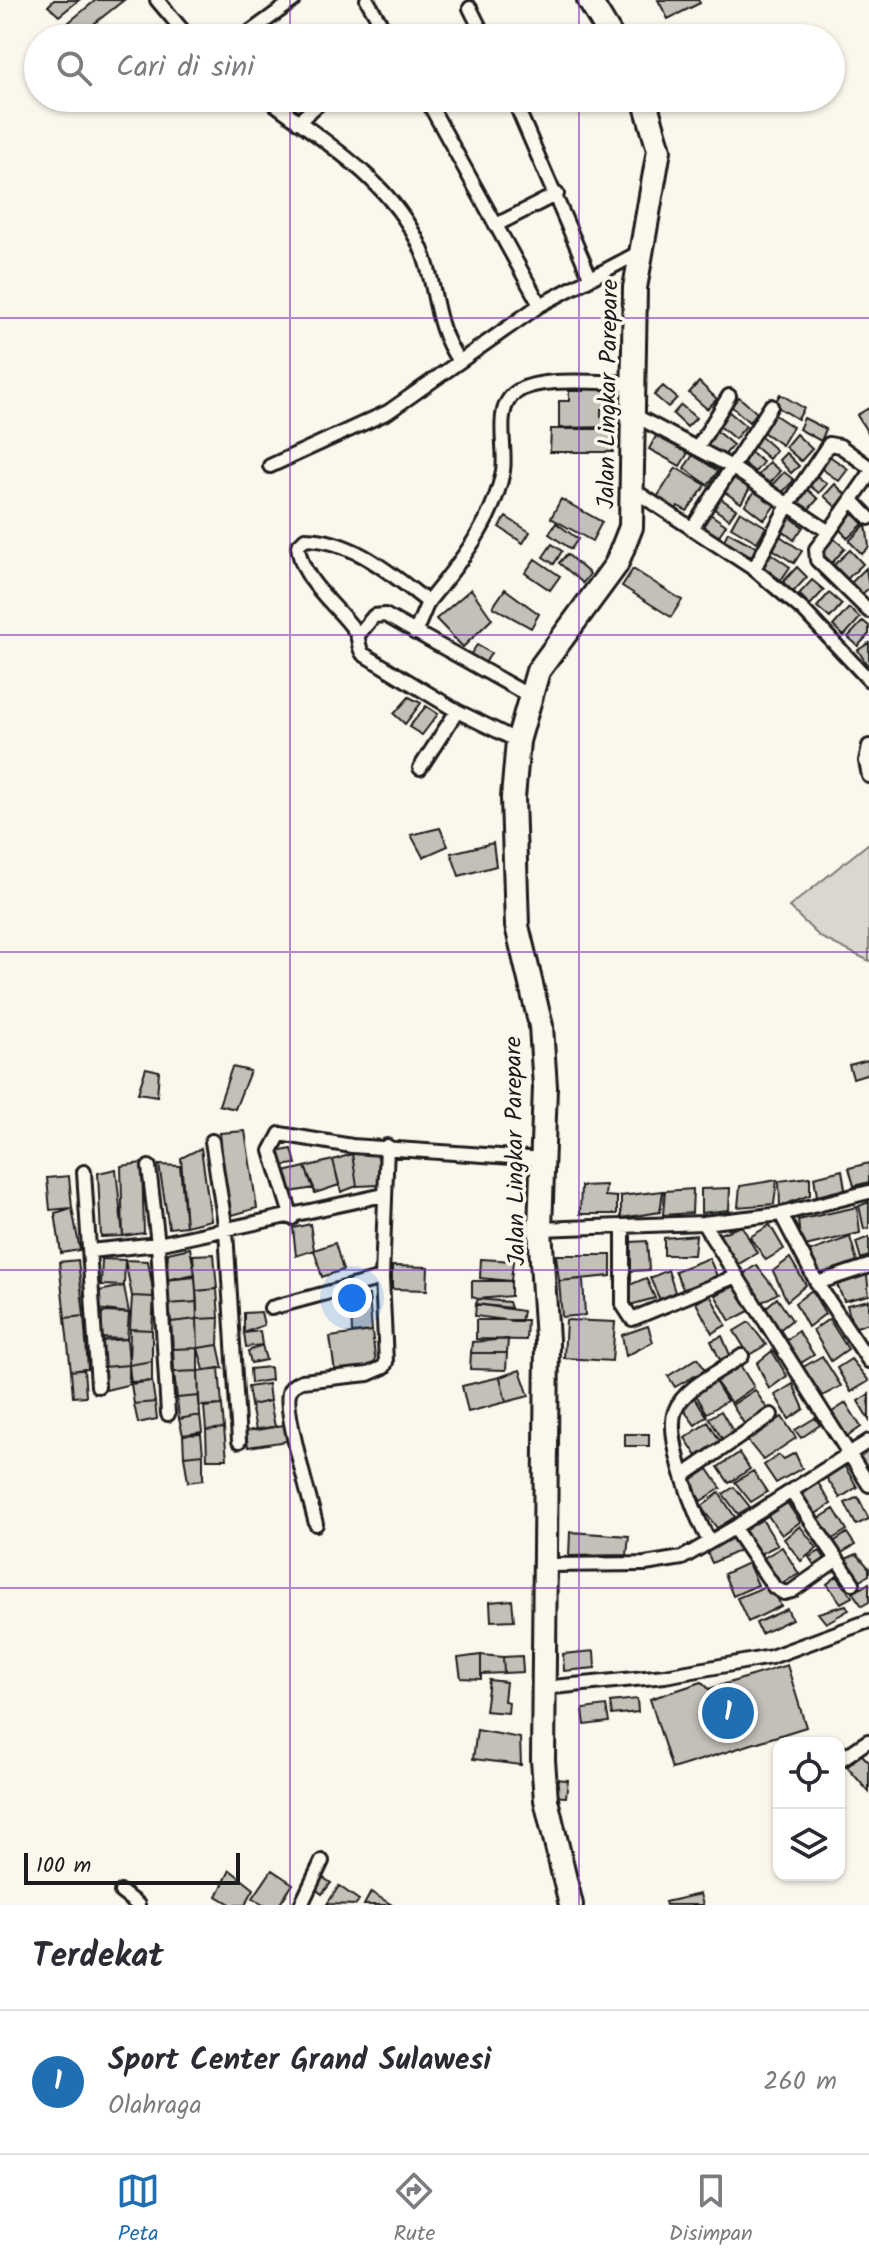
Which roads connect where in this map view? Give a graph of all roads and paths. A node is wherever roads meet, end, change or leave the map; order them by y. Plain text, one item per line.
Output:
1 (157, 0) edge
2 (294, 0) edge
3 (367, 0) edge
4 (589, 0) edge
5 (470, 8) dead end
6 (177, 24) edge
7 (261, 24) edge
8 (381, 24) edge
9 (478, 24) edge
10 (604, 24) edge
11 (285, 112) edge
12 (309, 112) edge
13 (434, 112) edge
14 (519, 112) edge
15 (648, 112) edge
16 (298, 122) junction
17 (557, 194) junction
18 (496, 225) junction
19 (640, 252) junction
20 (590, 277) junction
21 (540, 305) junction
22 (459, 361) junction
23 (633, 383) junction
24 (729, 396) dead end
25 (771, 406) dead end
26 (634, 415) junction
27 (698, 447) junction
28 (270, 466) dead end
29 (730, 466) junction
30 (869, 467) edge
31 (869, 475) edge
32 (635, 491) junction
33 (852, 500) junction
34 (788, 505) junction
35 (869, 518) edge
36 (692, 529) junction
37 (829, 532) junction
38 (754, 569) junction
39 (428, 602) junction
40 (869, 611) edge
41 (415, 633) junction
42 (358, 635) junction
43 (869, 680) edge
44 (528, 695) junction
45 (457, 711) junction
46 (518, 741) junction
47 (869, 746) edge
48 (420, 768) dead end
49 (869, 776) edge
50 (212, 1141) dead end
51 (387, 1146) junction
52 (543, 1159) junction
53 (149, 1167) dead end
54 (84, 1172) dead end
55 (869, 1192) edge
56 (384, 1195) junction
57 (781, 1214) junction
58 (292, 1218) junction
59 (703, 1223) junction
60 (623, 1227) junction
61 (540, 1229) junction
62 (226, 1231) junction
63 (158, 1244) junction
64 (90, 1251) junction
65 (869, 1266) edge
66 (734, 1277) junction
67 (382, 1278) junction
68 (817, 1283) junction
69 (271, 1308) dead end
70 (869, 1336) edge
71 (856, 1340) junction
72 (742, 1356) dead end
73 (869, 1361) edge
74 (98, 1386) dead end
75 (168, 1414) dead end
76 (771, 1415) dead end
77 (239, 1441) dead end
78 (869, 1441) edge
79 (848, 1454) junction
80 (684, 1475) junction
81 (869, 1485) edge
82 (791, 1491) junction
83 (316, 1524) dead end
84 (734, 1528) junction
85 (710, 1542) junction
86 (836, 1560) junction
87 (547, 1565) junction
88 (853, 1583) dead end
89 (869, 1621) edge
90 (543, 1688) junction
91 (869, 1742) edge
92 (845, 1757) edge
93 (322, 1861) dead end
94 (121, 1892) dead end
95 (138, 1905) edge
96 (301, 1905) edge
97 (571, 1905) edge

1 - 6 street
2 - 7 street
3 - 8 street
4 - 10 highway
5 - 9 street
11 - 16 street
12 - 16 street
13 - 18 street
14 - 17 street
15 - 19 highway, Jalan Lingkar Parepare
16 - 22 street
17 - 18 street
17 - 20 street
18 - 21 street
19 - 20 street
19 - 23 highway, Jalan Lingkar Parepare
20 - 21 street
21 - 22 street
22 - 28 street
23 - 26 highway, Jalan Lingkar Parepare
23 - 39 street
24 - 27 street
25 - 29 street
26 - 27 street
26 - 32 highway, Jalan Lingkar Parepare
27 - 29 street
29 - 34 street
29 - 36 street
30 - 34 street
31 - 33 street
32 - 36 street
32 - 44 highway, Jalan Lingkar Parepare
33 - 35 street
33 - 37 street
34 - 37 street
34 - 38 street
36 - 38 street
37 - 40 street
38 - 43 street
39 - 41 street
39 - 42 street
41 - 42 street
41 - 44 street
42 - 45 street
44 - 46 highway, Jalan Lingkar Parepare
45 - 46 street
45 - 48 street
46 - 52 highway, Jalan Lingkar Parepare
47 - 49 street
50 - 62 street
51 - 52 street
51 - 56 street
51 - 58 street
52 - 61 highway, Jalan Lingkar Parepare
53 - 63 street
54 - 64 street
55 - 57 street
56 - 58 street
56 - 67 street
57 - 59 street
57 - 68 street
58 - 62 street
59 - 60 street
59 - 66 street
60 - 61 street
60 - 66 street
61 - 87 highway, Jalan Lingkar Parepare
62 - 63 street
62 - 77 street
63 - 64 street
63 - 75 street
64 - 74 street
65 - 68 street
66 - 79 street
67 - 69 street
67 - 83 street
68 - 71 street
70 - 71 street
71 - 73 street
72 - 80 street
76 - 80 street
78 - 79 street
79 - 81 street
79 - 82 street
80 - 85 street
82 - 84 street
82 - 86 street
84 - 85 street
84 - 86 street
85 - 87 street
86 - 88 street
87 - 90 highway, Jalan Lingkar Parepare
89 - 90 street
90 - 97 highway, Jalan Lingkar Parepare
91 - 92 street
93 - 96 street
94 - 95 street

